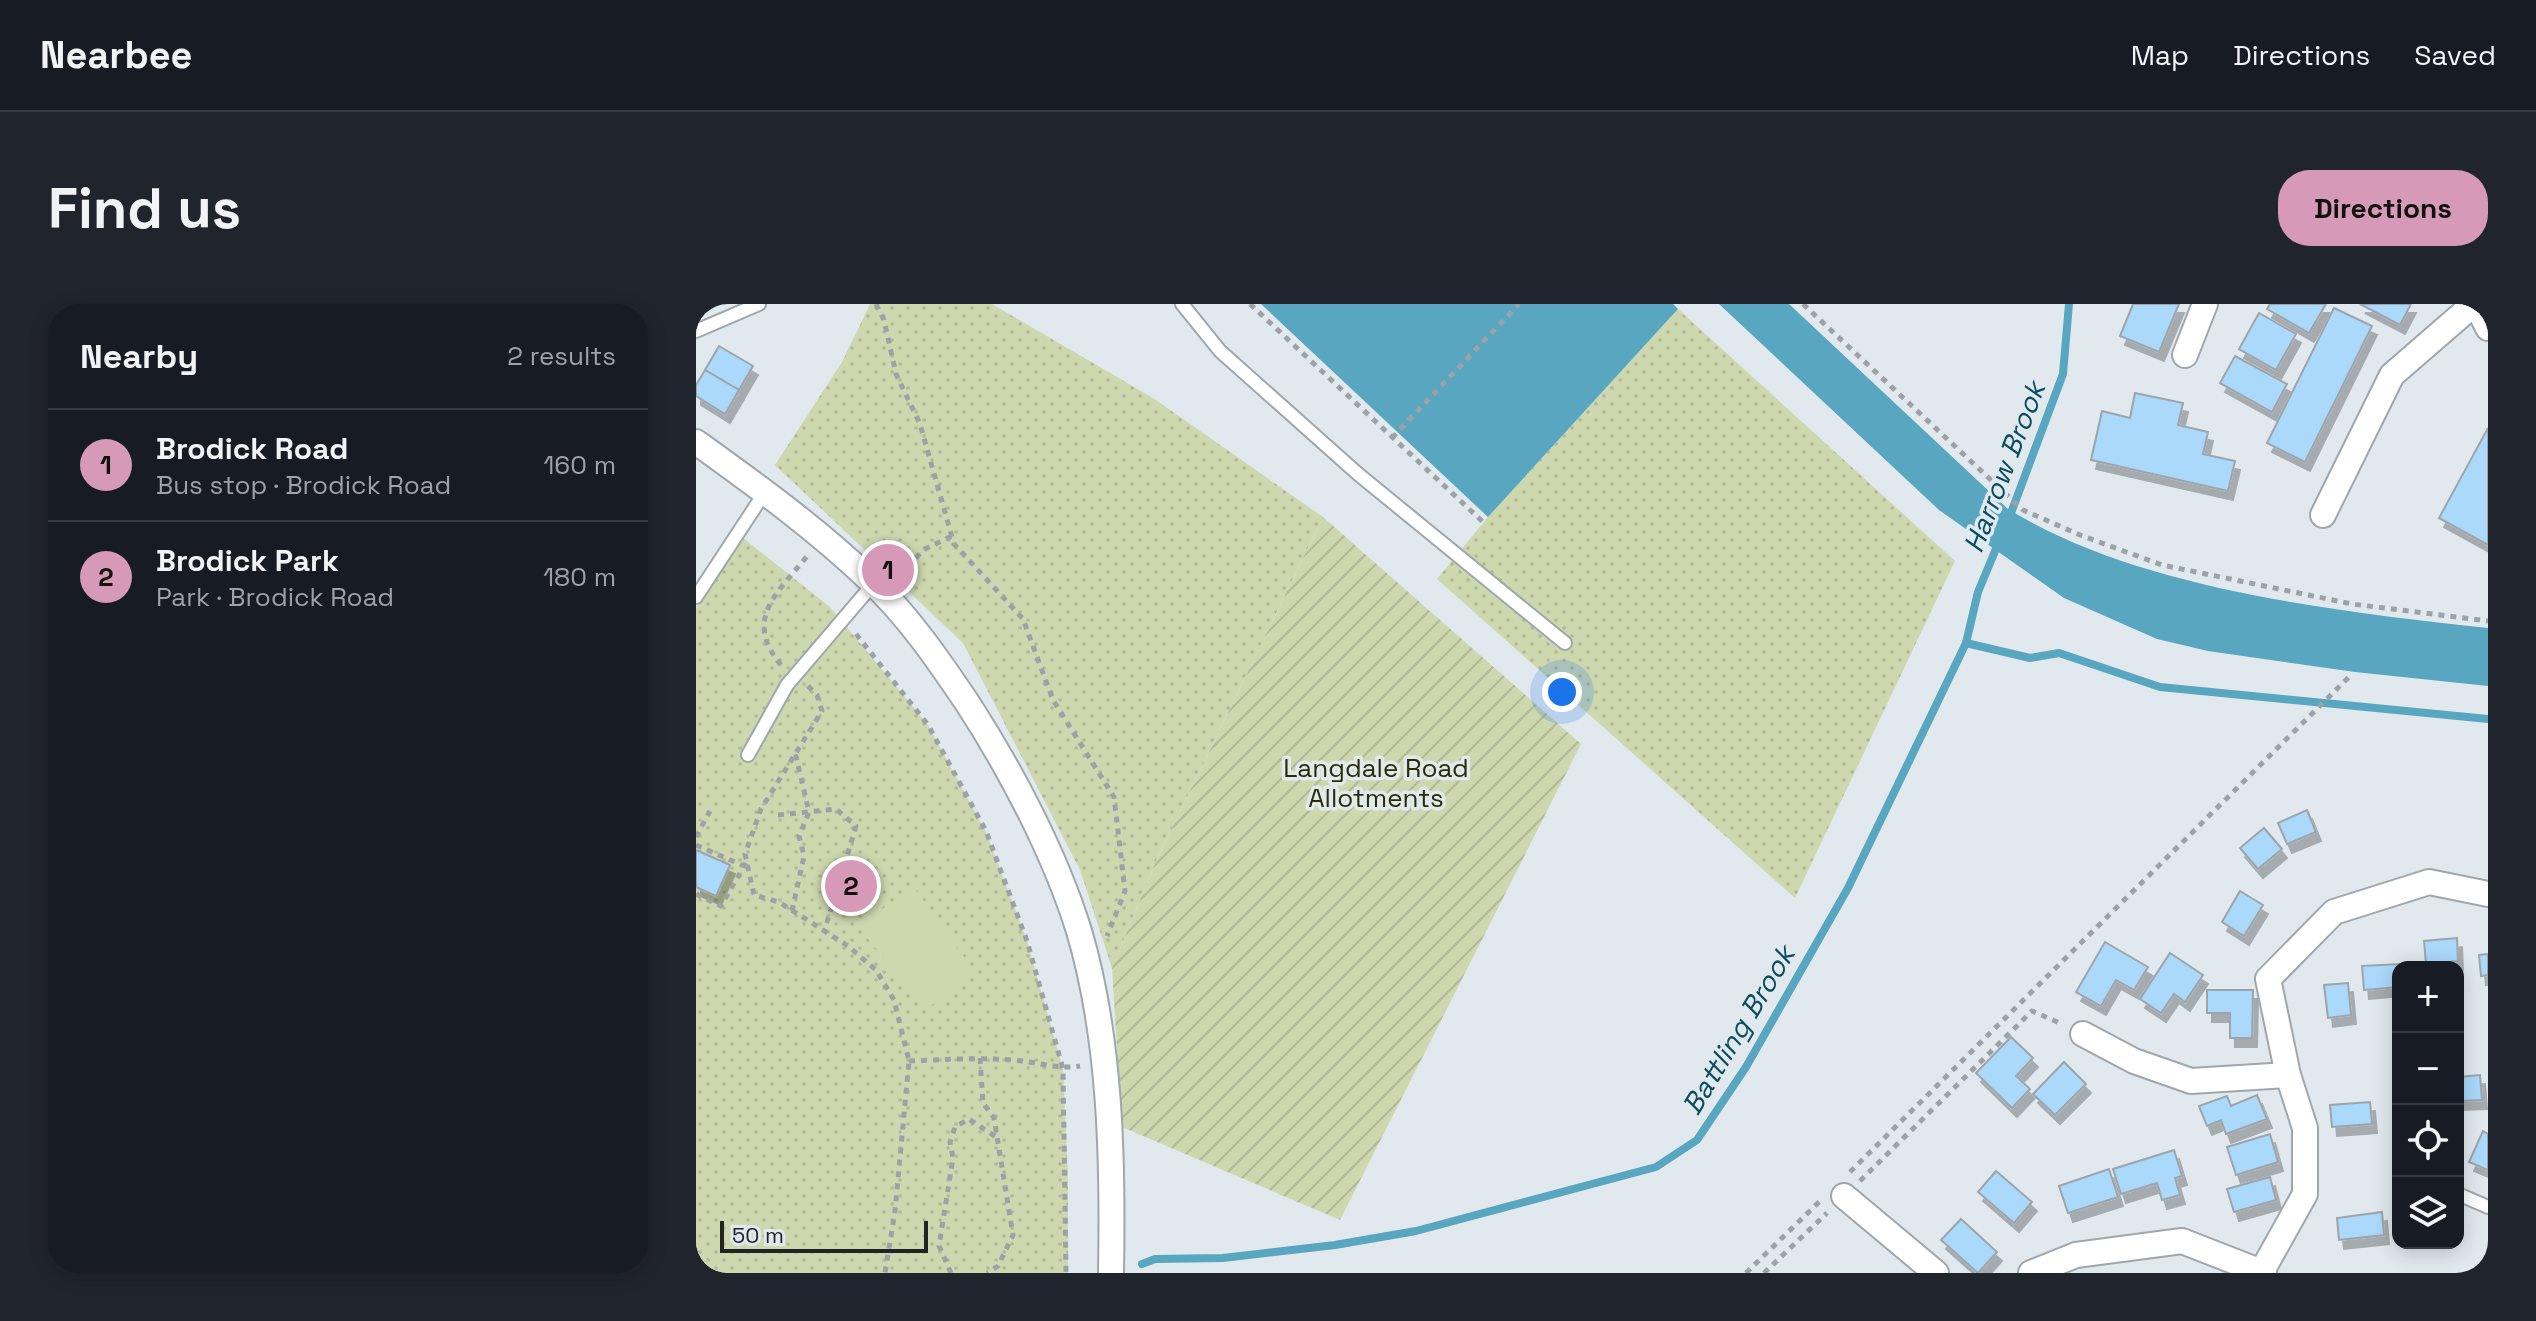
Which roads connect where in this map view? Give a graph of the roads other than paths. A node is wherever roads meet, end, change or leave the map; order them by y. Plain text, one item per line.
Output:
1 (759, 304) edge
2 (1182, 304) edge
3 (2205, 304) edge
4 (2475, 304) edge
5 (2488, 328) edge
6 (696, 331) edge
7 (2185, 355) dead end
8 (696, 442) edge
9 (765, 492) junction
10 (2323, 515) dead end
11 (879, 588) junction
12 (696, 597) edge
13 (1565, 643) dead end
14 (748, 755) dead end
15 (2488, 894) edge
16 (2083, 1034) road end
17 (2288, 1075) junction
18 (1837, 1191) road end
19 (2464, 1197) edge
20 (2488, 1207) edge
21 (2263, 1272) edge
22 (1111, 1273) edge
23 (1936, 1273) edge
24 (2031, 1273) edge

1 - 6 lane
2 - 13 lane
3 - 7 street
4 - 5 street
4 - 10 street
8 - 9 street
9 - 11 street
9 - 12 lane
11 - 14 lane
11 - 22 street
15 - 17 street
16 - 17 street
17 - 21 street
18 - 23 street
19 - 20 lane
21 - 24 street

